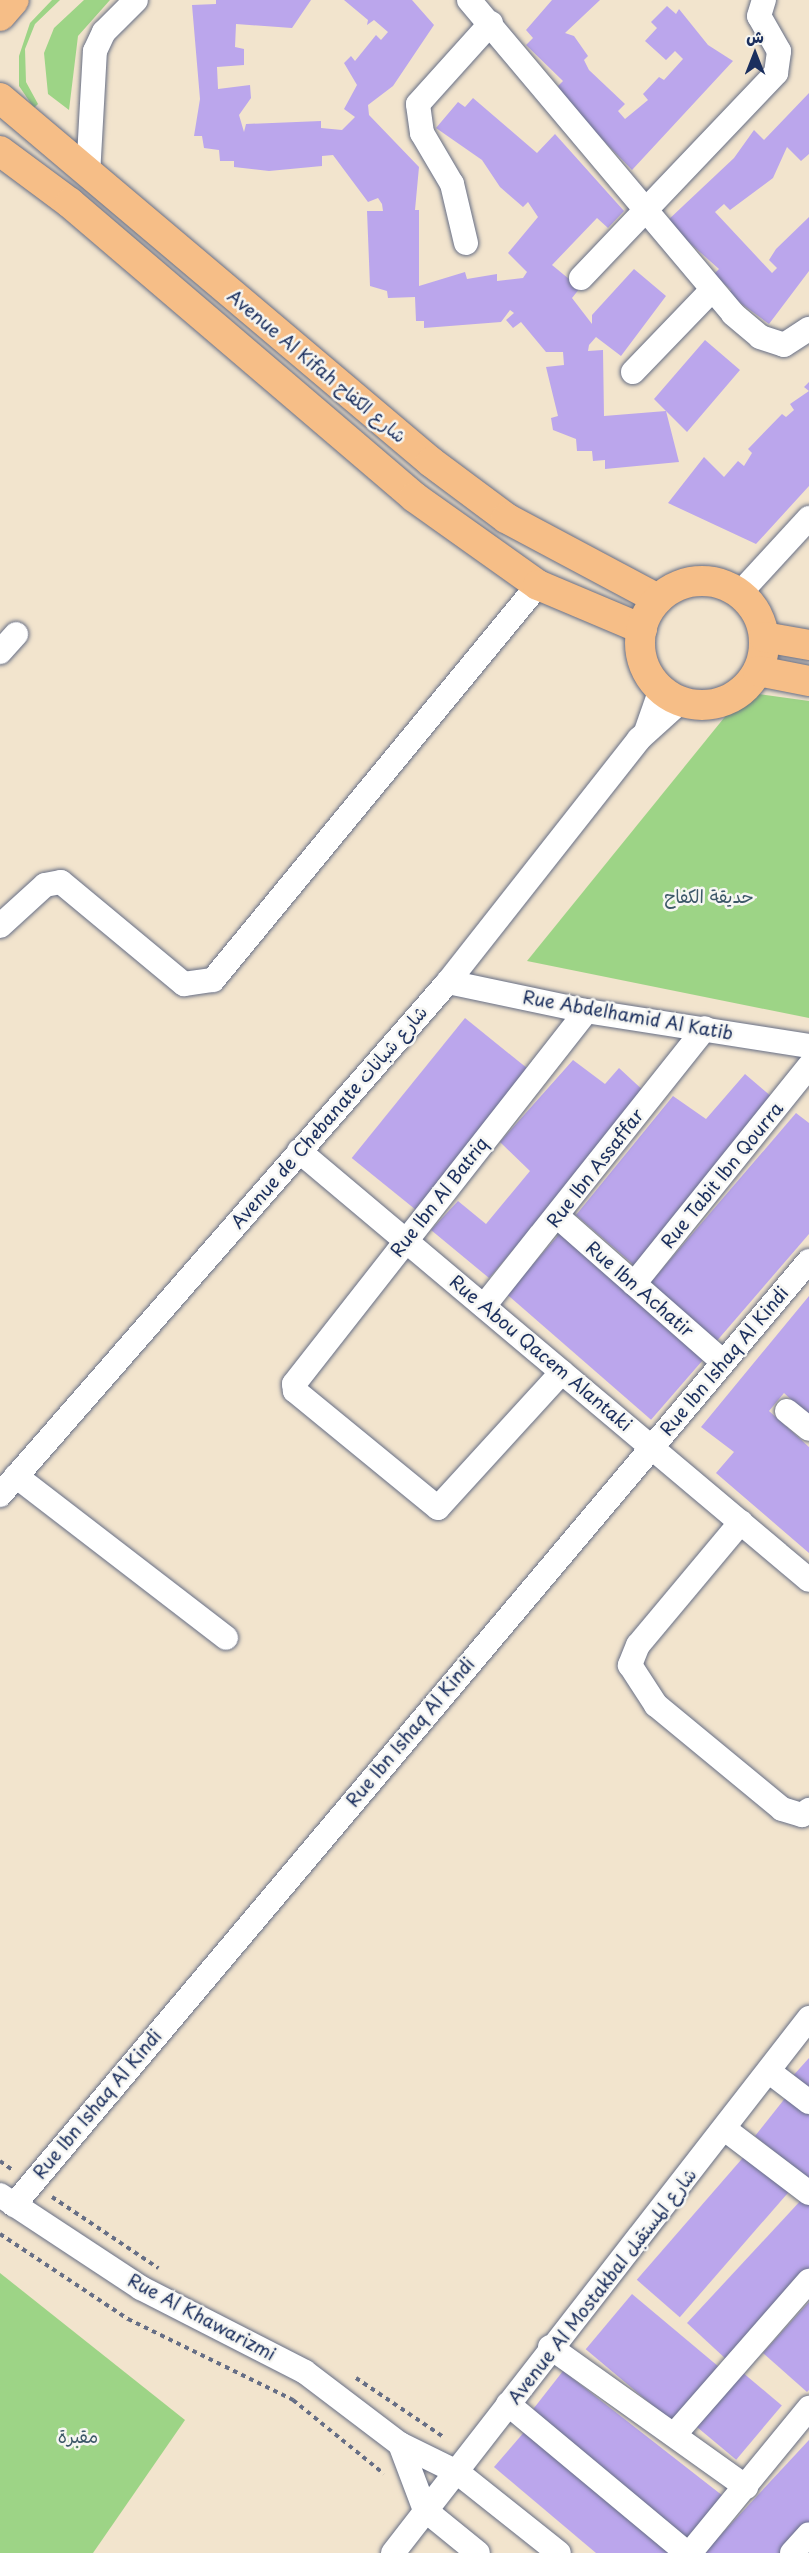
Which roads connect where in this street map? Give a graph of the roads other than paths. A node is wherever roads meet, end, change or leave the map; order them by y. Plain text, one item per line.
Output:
1 (14, 0) edge
2 (136, 0) edge
3 (764, 0) edge
4 (485, 10) edge
5 (0, 16) edge
6 (0, 98) edge
7 (0, 151) edge
8 (88, 175) junction
9 (645, 211) junction
10 (466, 243) dead end
11 (581, 278) dead end
12 (712, 290) junction
13 (809, 328) edge
14 (633, 372) dead end
15 (809, 518) edge
16 (538, 585) junction
17 (740, 593) junction
18 (658, 600) junction
19 (642, 629) junction
20 (16, 634) dead end
21 (764, 637) junction
22 (809, 645) edge
23 (0, 652) edge
24 (758, 670) junction
25 (809, 681) edge
26 (670, 695) junction
27 (0, 926) edge
28 (448, 982) junction
29 (586, 1011) junction
30 (705, 1028) junction
31 (809, 1046) edge
32 (809, 1066) edge
33 (299, 1151) junction
34 (557, 1216) junction
35 (407, 1238) junction
36 (809, 1261) edge
37 (634, 1284) junction
38 (484, 1306) junction
39 (723, 1362) junction
40 (562, 1372) junction
41 (787, 1411) dead end
42 (809, 1429) edge
43 (652, 1448) junction
44 (16, 1476) junction
45 (0, 1495) edge
46 (741, 1522) junction
47 (809, 1580) edge
48 (226, 1638) dead end
49 (809, 1810) edge
50 (809, 2018) edge
51 (771, 2073) junction
52 (809, 2102) edge
53 (726, 2130) junction
54 (809, 2193) edge
55 (7, 2200) edge
56 (809, 2281) edge
57 (550, 2347) junction
58 (508, 2404) junction
59 (809, 2408) edge
60 (674, 2435) junction
61 (400, 2444) junction
62 (457, 2472) junction
63 (746, 2487) junction
64 (425, 2510) junction
65 (393, 2553) edge
66 (478, 2553) edge
67 (559, 2553) edge
68 (689, 2553) edge

1 - 5 main road
2 - 8 street
3 - 9 street
4 - 9 street
4 - 10 street
6 - 8 main road, Avenue Al Kifah شارع الكفاح
7 - 16 main road, Avenue Al Kifah شارع الكفاح
8 - 18 main road, Avenue Al Kifah شارع الكفاح
9 - 11 street
9 - 12 street
12 - 13 street
12 - 14 street
15 - 17 street
16 - 19 main road, Avenue Al Kifah شارع الكفاح
16 - 27 street
17 - 18 main road
17 - 21 main road
18 - 19 main road
19 - 26 main road
20 - 23 street
21 - 22 main road
21 - 24 main road
24 - 25 main road
24 - 26 main road
26 - 28 street, Avenue de Chebanate شارع شبانات
28 - 29 street, Rue Abdelhamid Al Katib
28 - 33 street, Avenue de Chebanate شارع شبانات
29 - 30 street, Rue Abdelhamid Al Katib
29 - 35 street, Rue Ibn Al Batriq
30 - 31 street, Rue Abdelhamid Al Katib
30 - 34 street, Rue Ibn Assaffar
32 - 37 street, Rue Tabit Ibn Qourra
33 - 35 street, Rue Abou Qacem Alantaki
33 - 44 street, Avenue de Chebanate شارع شبانات
34 - 37 street, Rue Ibn Achatir
34 - 38 street, Rue Ibn Assaffar
35 - 38 street, Rue Abou Qacem Alantaki
35 - 40 street, Rue Ibn Al Batriq
36 - 39 street, Rue Ibn Ishaq Al Kindi
37 - 39 street, Rue Ibn Achatir
38 - 40 street, Rue Abou Qacem Alantaki
39 - 43 street, Rue Ibn Ishaq Al Kindi
40 - 43 street, Rue Abou Qacem Alantaki
41 - 42 street
43 - 46 street, Rue Abou Qacem Alantaki
43 - 55 street, Rue Ibn Ishaq Al Kindi
44 - 45 street, Avenue de Chebanate شارع شبانات
44 - 48 street
46 - 47 street, Rue Abou Qacem Alantaki
46 - 49 street
50 - 51 street, Avenue Al Mostakbal شارع المستقبل
51 - 52 street
51 - 53 street, Avenue Al Mostakbal شارع المستقبل
53 - 54 street
53 - 57 street, Avenue Al Mostakbal شارع المستقبل
55 - 61 street, Rue Al Khawarizmi
56 - 60 street
57 - 58 street, Avenue Al Mostakbal شارع المستقبل
57 - 60 street
58 - 62 street, Avenue Al Mostakbal شارع المستقبل
58 - 68 street
59 - 63 street
60 - 63 street
61 - 62 street, Rue Al Khawarizmi
61 - 64 street
62 - 64 street, Avenue Al Mostakbal شارع المستقبل
62 - 67 street, Rue Al Khawarizmi
63 - 68 street
64 - 65 street, Avenue Al Mostakbal شارع المستقبل
64 - 66 street

